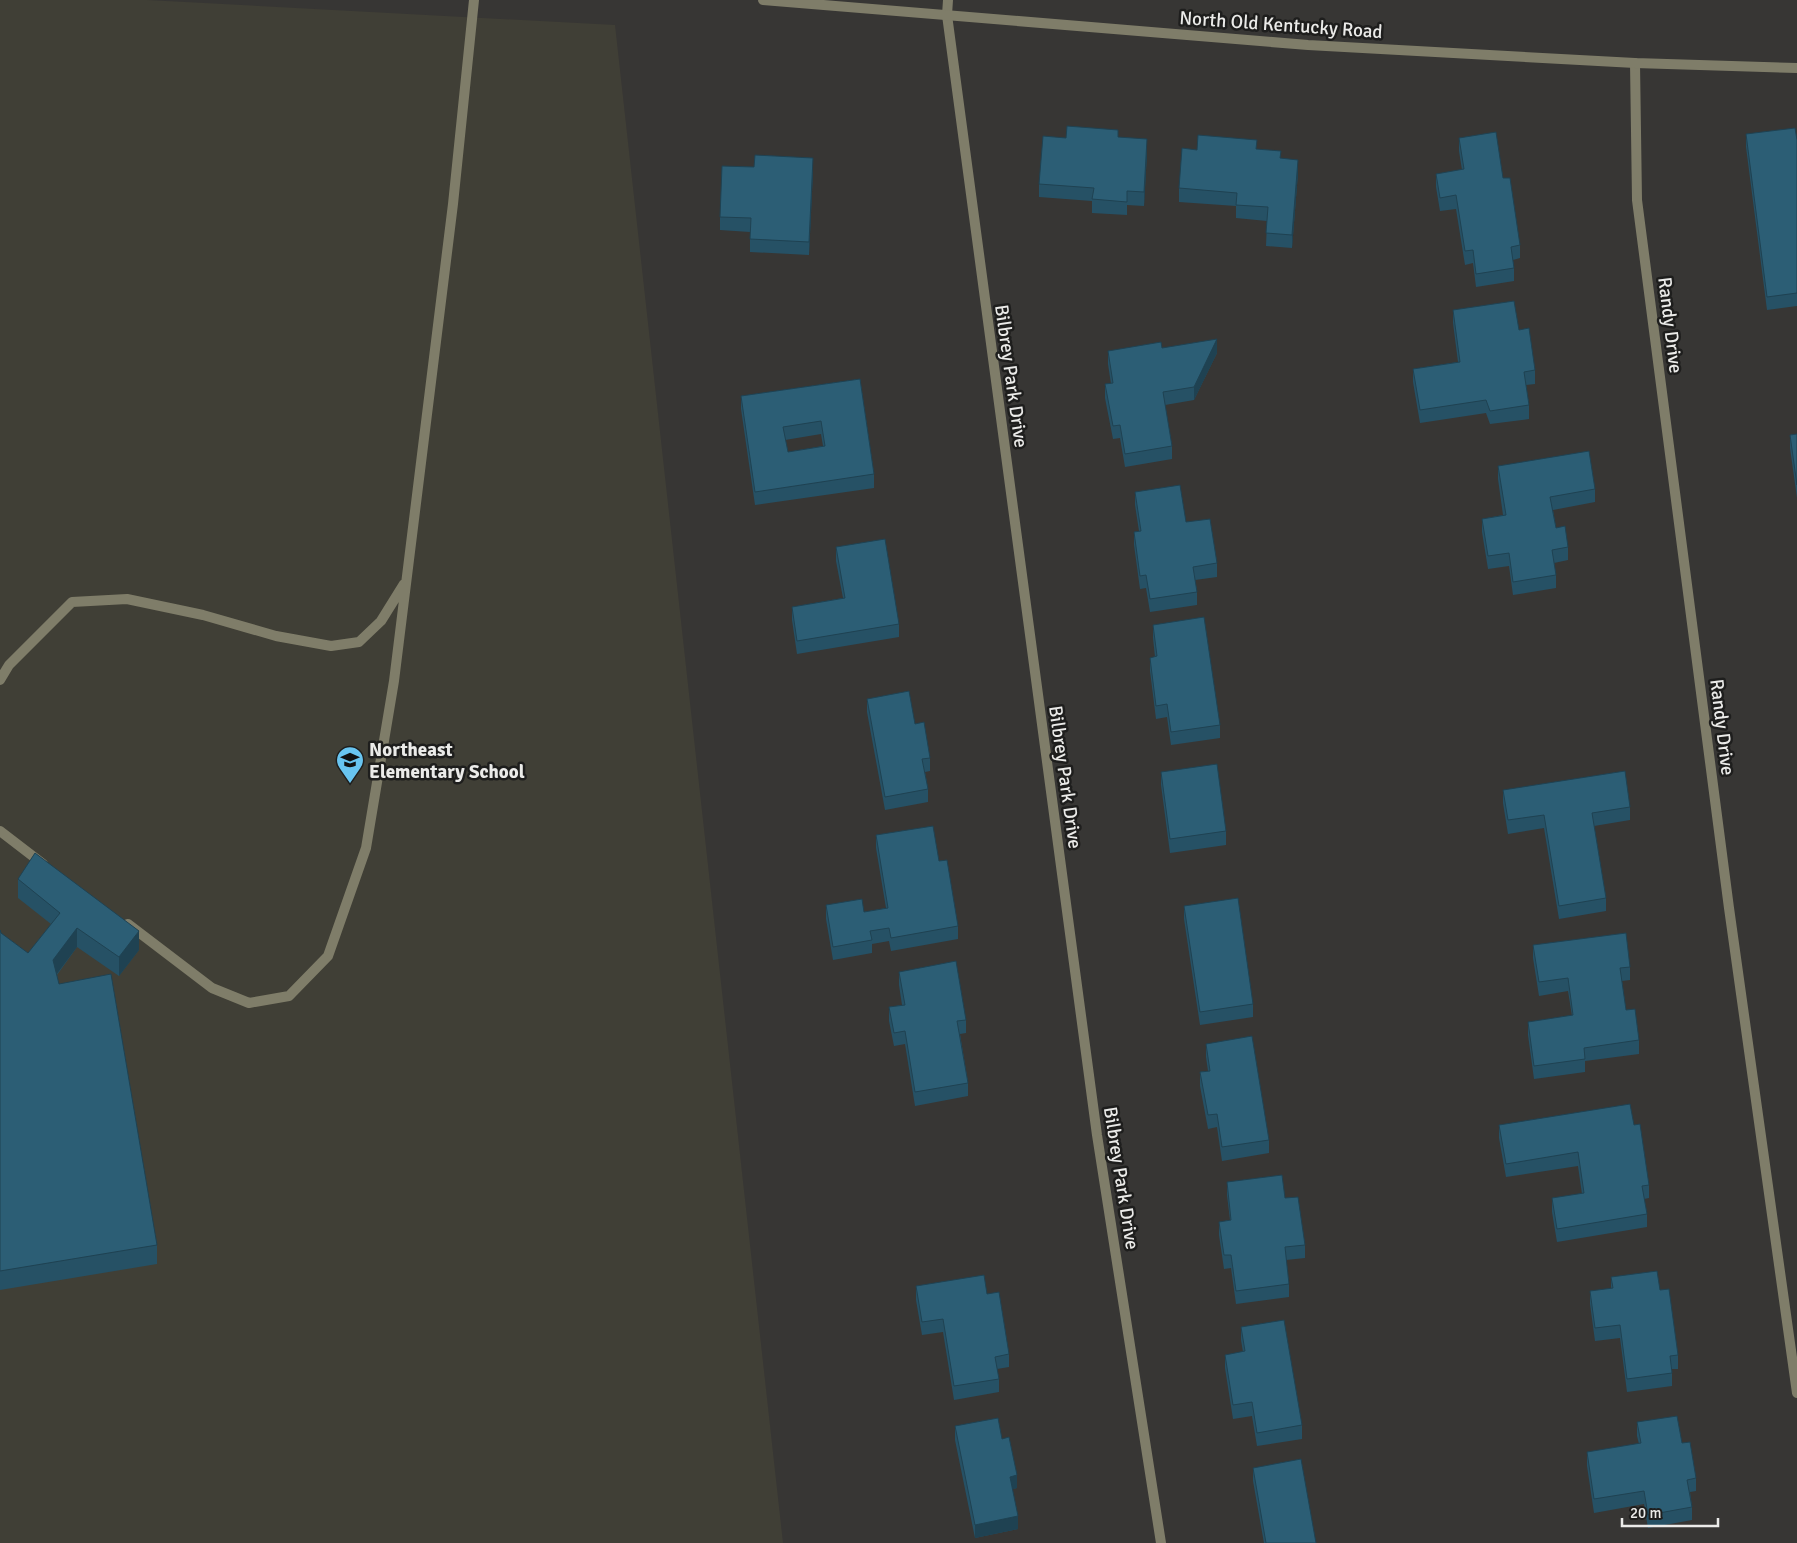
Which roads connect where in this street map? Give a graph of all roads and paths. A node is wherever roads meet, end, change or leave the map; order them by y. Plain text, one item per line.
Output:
1 (474, 0) edge
2 (763, 0) edge
3 (948, 0) edge
4 (947, 15) junction
5 (1635, 63) junction
6 (1797, 68) edge
7 (407, 580) junction
8 (0, 680) edge
9 (0, 831) edge
10 (50, 868) edge
11 (120, 918) edge
12 (1797, 1393) edge
13 (1161, 1543) edge

1 - 7 street
2 - 4 street, North Old Kentucky Road
3 - 4 street, Bilbrey Park Drive
4 - 5 street, North Old Kentucky Road
4 - 13 street, Bilbrey Park Drive
5 - 6 street, North Old Kentucky Road
5 - 12 street, Randy Drive
7 - 8 street
7 - 11 street
9 - 10 street

